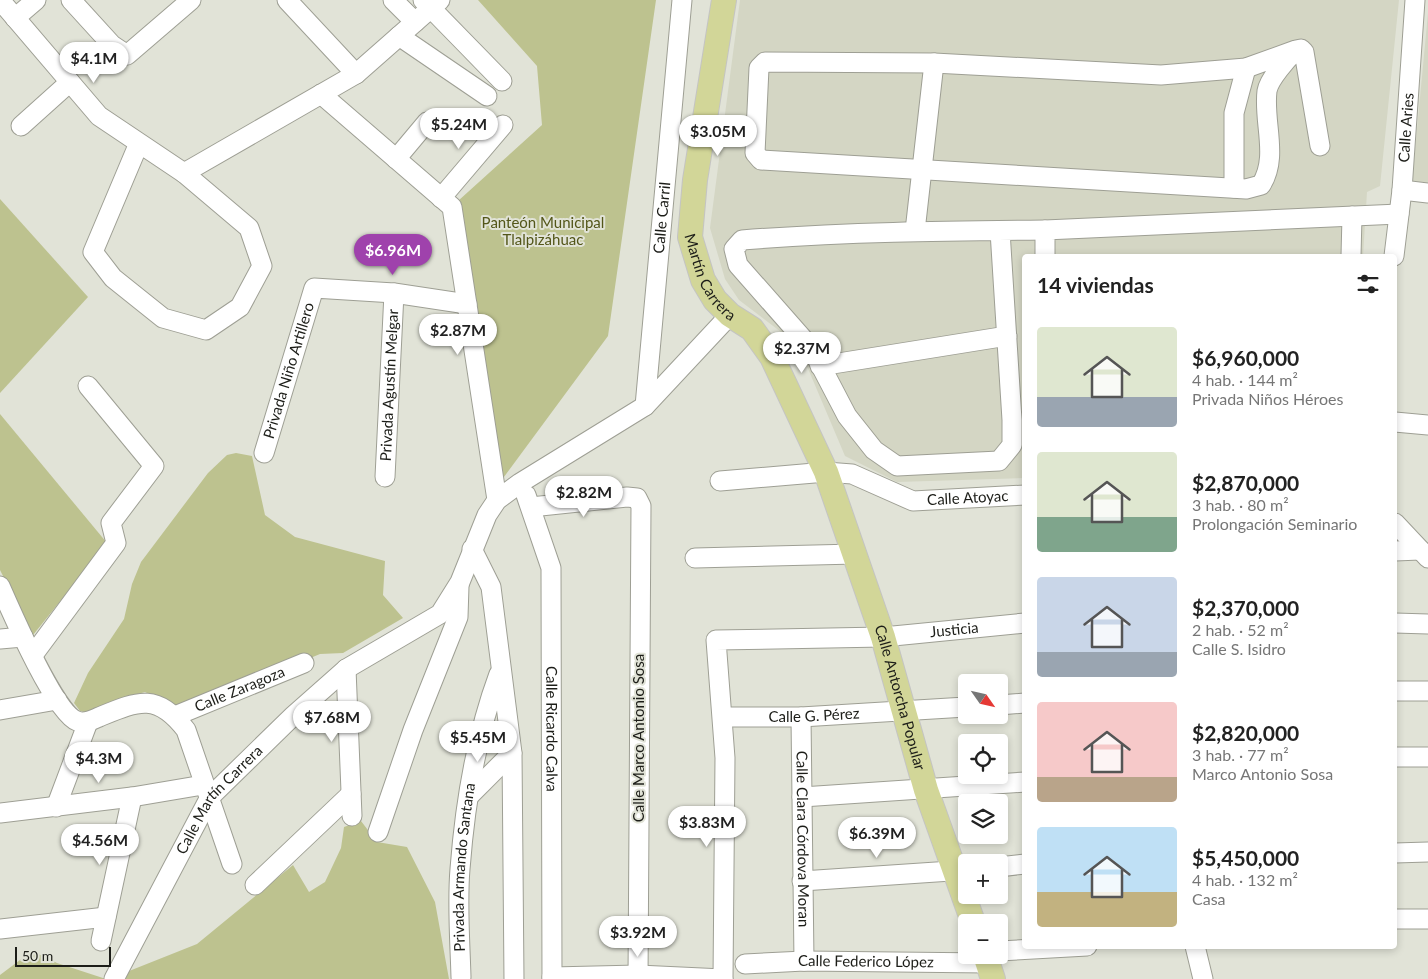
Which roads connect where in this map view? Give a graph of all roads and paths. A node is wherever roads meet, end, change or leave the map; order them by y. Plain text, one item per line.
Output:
1 (0, 0) edge
2 (36, 0) edge
3 (71, 0) edge
4 (191, 0) edge
5 (287, 0) edge
6 (393, 0) edge
7 (682, 0) edge
8 (724, 0) edge
9 (1416, 0) edge
10 (432, 3) edge
11 (16, 18) junction
12 (416, 22) junction
13 (399, 36) junction
14 (1296, 50) junction
15 (934, 63) junction
16 (1246, 68) junction
17 (356, 74) junction
18 (502, 81) dead end
19 (70, 82) junction
20 (321, 94) junction
21 (487, 96) dead end
22 (426, 122) dead end
23 (503, 125) dead end
24 (21, 126) dead end
25 (139, 143) junction
26 (1320, 146) dead end
27 (396, 159) junction
28 (922, 171) junction
29 (184, 173) junction
30 (1234, 188) junction
31 (1402, 190) junction
32 (1428, 193) edge
33 (441, 198) junction
34 (1399, 214) junction
35 (1352, 216) junction
36 (1045, 230) junction
37 (915, 231) junction
38 (1000, 231) junction
39 (1045, 254) edge
40 (1351, 254) edge
41 (1394, 254) edge
42 (394, 293) junction
43 (467, 304) junction
44 (730, 315) junction
45 (1007, 336) junction
46 (820, 366) junction
47 (88, 386) dead end
48 (645, 406) junction
49 (1397, 422) edge
50 (1428, 425) edge
51 (264, 453) dead end
52 (826, 472) junction
53 (385, 477) dead end
54 (720, 481) dead end
55 (520, 483) junction
56 (1022, 495) edge
57 (497, 500) junction
58 (531, 507) junction
59 (1397, 524) edge
60 (472, 549) junction
61 (1397, 551) edge
62 (856, 554) junction
63 (1424, 554) edge
64 (695, 558) dead end
65 (460, 582) junction
66 (0, 586) edge
67 (1022, 623) edge
68 (1397, 623) edge
69 (1428, 624) edge
70 (23, 637) junction
71 (883, 637) junction
72 (0, 639) edge
73 (33, 654) junction
74 (304, 663) dead end
75 (346, 670) junction
76 (500, 673) junction
77 (1397, 691) edge
78 (1428, 691) edge
79 (58, 700) junction
80 (1022, 703) edge
81 (1008, 704) edge
82 (958, 708) edge
83 (0, 710) edge
84 (904, 712) junction
85 (175, 716) junction
86 (724, 717) junction
87 (801, 717) junction
88 (88, 722) junction
89 (512, 753) junction
90 (1397, 757) edge
91 (1428, 757) edge
92 (1022, 782) edge
93 (926, 790) junction
94 (207, 791) junction
95 (351, 794) junction
96 (469, 796) junction
97 (132, 797) junction
98 (802, 797) junction
99 (56, 807) junction
100 (0, 813) edge
101 (352, 816) dead end
102 (378, 832) dead end
103 (1428, 852) edge
104 (1397, 853) edge
105 (232, 864) dead end
106 (1022, 864) edge
107 (958, 865) edge
108 (1008, 865) edge
109 (958, 870) edge
110 (802, 881) junction
111 (255, 885) dead end
112 (106, 917) junction
113 (1397, 919) edge
114 (1428, 919) edge
115 (0, 929) edge
116 (101, 941) dead end
117 (1069, 949) edge
118 (1196, 949) edge
119 (1008, 959) edge
120 (804, 961) junction
121 (958, 962) edge
122 (745, 964) dead end
123 (461, 977) dead end
124 (638, 977) edge
125 (552, 978) edge
126 (114, 979) edge
127 (514, 979) edge
128 (723, 979) edge
129 (1203, 979) edge

1 - 11 street
2 - 11 street
3 - 4 street
5 - 17 street
6 - 12 street
7 - 48 street, Calle Carril
8 - 44 main road, Martín Carrera
9 - 31 street, Calle Aries
10 - 12 street
10 - 18 street
11 - 19 street
12 - 13 street
13 - 17 street
13 - 21 street
14 - 16 street
14 - 26 street
14 - 30 street
15 - 16 street
15 - 28 street
15 - 28 street
16 - 30 street
17 - 20 street
19 - 24 street
19 - 25 street
20 - 27 street
20 - 29 street
22 - 27 street
23 - 33 street
25 - 29 street
25 - 29 street
27 - 33 street
28 - 30 street
28 - 37 street
31 - 32 street
31 - 34 street, Calle Aries
33 - 43 street
34 - 35 street
34 - 41 street, Calle Aries
35 - 36 street
35 - 40 street
36 - 38 street
36 - 39 street
37 - 38 street
37 - 46 street
38 - 45 street
42 - 43 street
42 - 51 street, Privada Niño Artillero
42 - 53 street, Privada Agustín Melgar
43 - 57 street
44 - 48 street, Martín Carrera
44 - 52 main road, Calle Antorcha Popular
45 - 46 street
45 - 46 street
47 - 73 street
48 - 55 street, Martín Carrera
49 - 50 street
52 - 54 street, Calle Atoyac
52 - 56 street, Calle Atoyac
52 - 62 main road, Calle Antorcha Popular
55 - 57 street, Calle Martín Carrera
55 - 58 street, Calle Ricardo Calva
57 - 60 street, Calle Martín Carrera
58 - 124 street, Calle Marco Antonio Sosa
58 - 125 street, Calle Ricardo Calva
59 - 63 street
60 - 65 street, Calle Martín Carrera
60 - 76 street
61 - 63 street
62 - 64 street
62 - 71 main road, Calle Antorcha Popular
65 - 75 street, Calle Martín Carrera
65 - 102 street
66 - 70 street
67 - 71 street, Justicia
68 - 69 street
70 - 72 street
70 - 73 street
71 - 84 main road, Calle Antorcha Popular
71 - 86 street, Justicia
73 - 79 street
74 - 85 street, Calle Zaragoza
75 - 94 street, Calle Martín Carrera
75 - 95 street
76 - 89 street
76 - 96 street, Privada Armando Santana
77 - 78 street
79 - 83 street
79 - 88 street
80 - 81 street
82 - 84 street, Calle G. Pérez
84 - 87 street, Calle G. Pérez
84 - 93 main road, Calle Antorcha Popular
85 - 88 street
85 - 94 street
86 - 87 street, Calle G. Pérez
86 - 128 street
87 - 98 street, Calle Clara Córdova Moran
88 - 99 street
89 - 96 street
89 - 127 street
90 - 91 street
92 - 93 street
93 - 98 street
93 - 107 main road, Calle Antorcha Popular
94 - 97 street
94 - 105 street
94 - 126 street, Calle Martín Carrera
95 - 101 street
95 - 111 street
96 - 123 street, Privada Armando Santana
97 - 99 street
97 - 112 street
98 - 110 street, Calle Clara Córdova Moran
99 - 100 street
103 - 104 street
106 - 108 street
109 - 110 street
110 - 120 street, Calle Clara Córdova Moran
112 - 115 street
112 - 116 street
113 - 114 street
117 - 119 street, Calle Federico López
118 - 129 street
120 - 121 street, Calle Federico López
120 - 122 street, Calle Federico López
124 - 125 street
124 - 128 street

